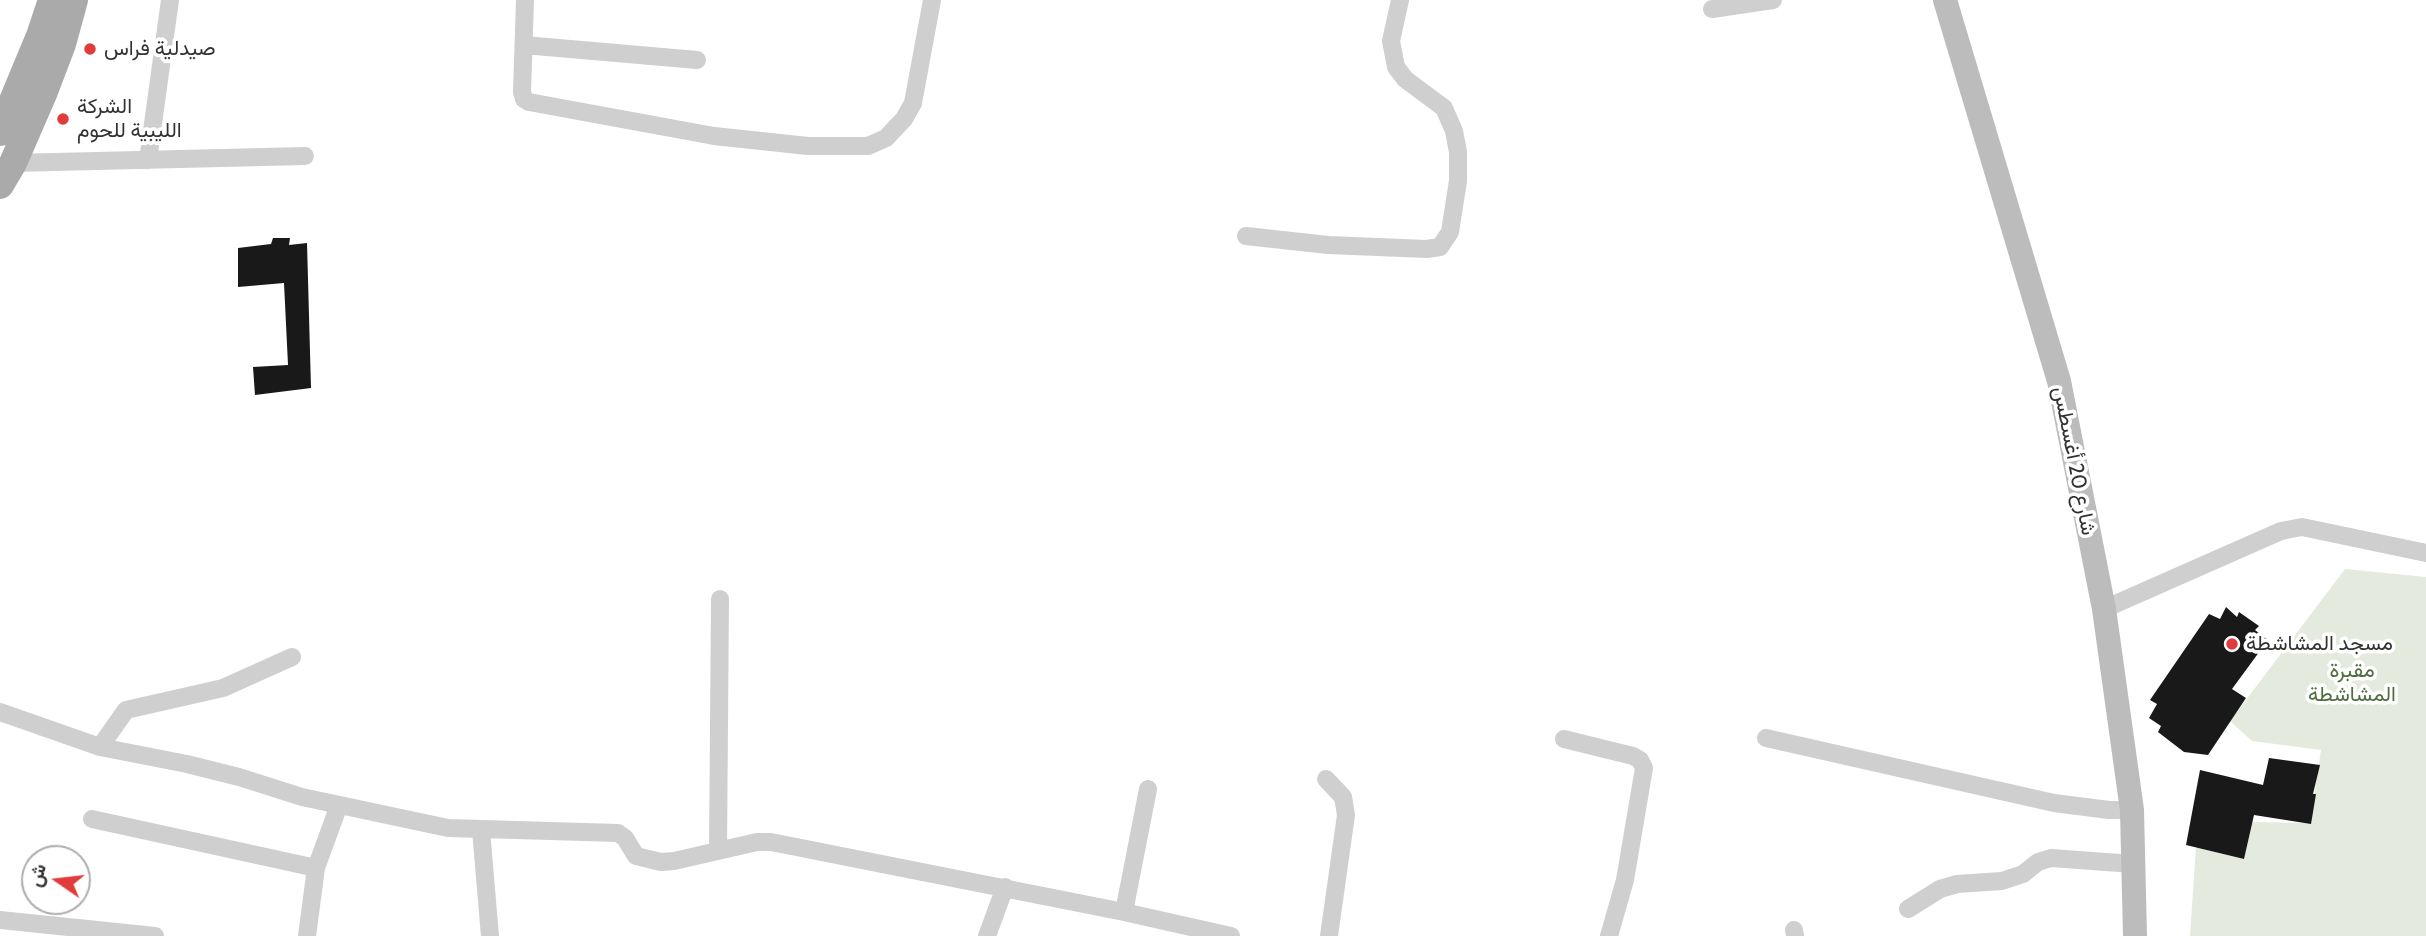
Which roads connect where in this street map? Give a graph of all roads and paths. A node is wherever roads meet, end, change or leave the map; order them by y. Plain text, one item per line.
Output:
1 (52, 0) edge
2 (75, 0) edge
3 (170, 0) edge
4 (525, 0) edge
5 (932, 0) edge
6 (1400, 0) edge
7 (1773, 0) edge
8 (1945, 0) edge
9 (1712, 9) dead end
10 (524, 45) junction
11 (697, 60) dead end
12 (0, 132) edge
13 (305, 156) dead end
14 (148, 160) junction
15 (7, 174) edge
16 (1246, 236) dead end
17 (2426, 553) edge
18 (720, 599) dead end
19 (2104, 609) junction
20 (292, 657) dead end
21 (0, 712) edge
22 (1766, 738) dead end
23 (1564, 739) dead end
24 (100, 747) junction
25 (1326, 779) dead end
26 (1148, 789) dead end
27 (339, 805) junction
28 (2132, 810) junction
29 (92, 819) dead end
30 (481, 830) junction
31 (718, 851) junction
32 (2133, 864) junction
33 (316, 868) junction
34 (1004, 887) junction
35 (1908, 909) dead end
36 (1124, 912) junction
37 (0, 920) edge
38 (155, 936) edge
39 (307, 936) edge
40 (490, 936) edge
41 (987, 936) edge
42 (1231, 936) edge
43 (1329, 936) edge
44 (1609, 936) edge
45 (2135, 936) edge

1 - 12 main road
2 - 15 main road
3 - 14 street
4 - 10 street
5 - 10 street
6 - 16 street
7 - 9 street
8 - 19 street, شارع 20 أغسطس
10 - 11 street
13 - 14 street
14 - 15 street
17 - 19 street
18 - 31 street
19 - 28 street, شارع 20 أغسطس
20 - 24 street
21 - 24 street
22 - 28 street
23 - 44 street
24 - 27 street
25 - 43 street
26 - 36 street
27 - 30 street
27 - 33 street
28 - 32 street, شارع 20 أغسطس
29 - 33 street
30 - 31 street
30 - 40 street
31 - 34 street
32 - 35 street
32 - 45 street, شارع 20 أغسطس
33 - 39 street
34 - 36 street
34 - 41 street
36 - 42 street
37 - 38 street

